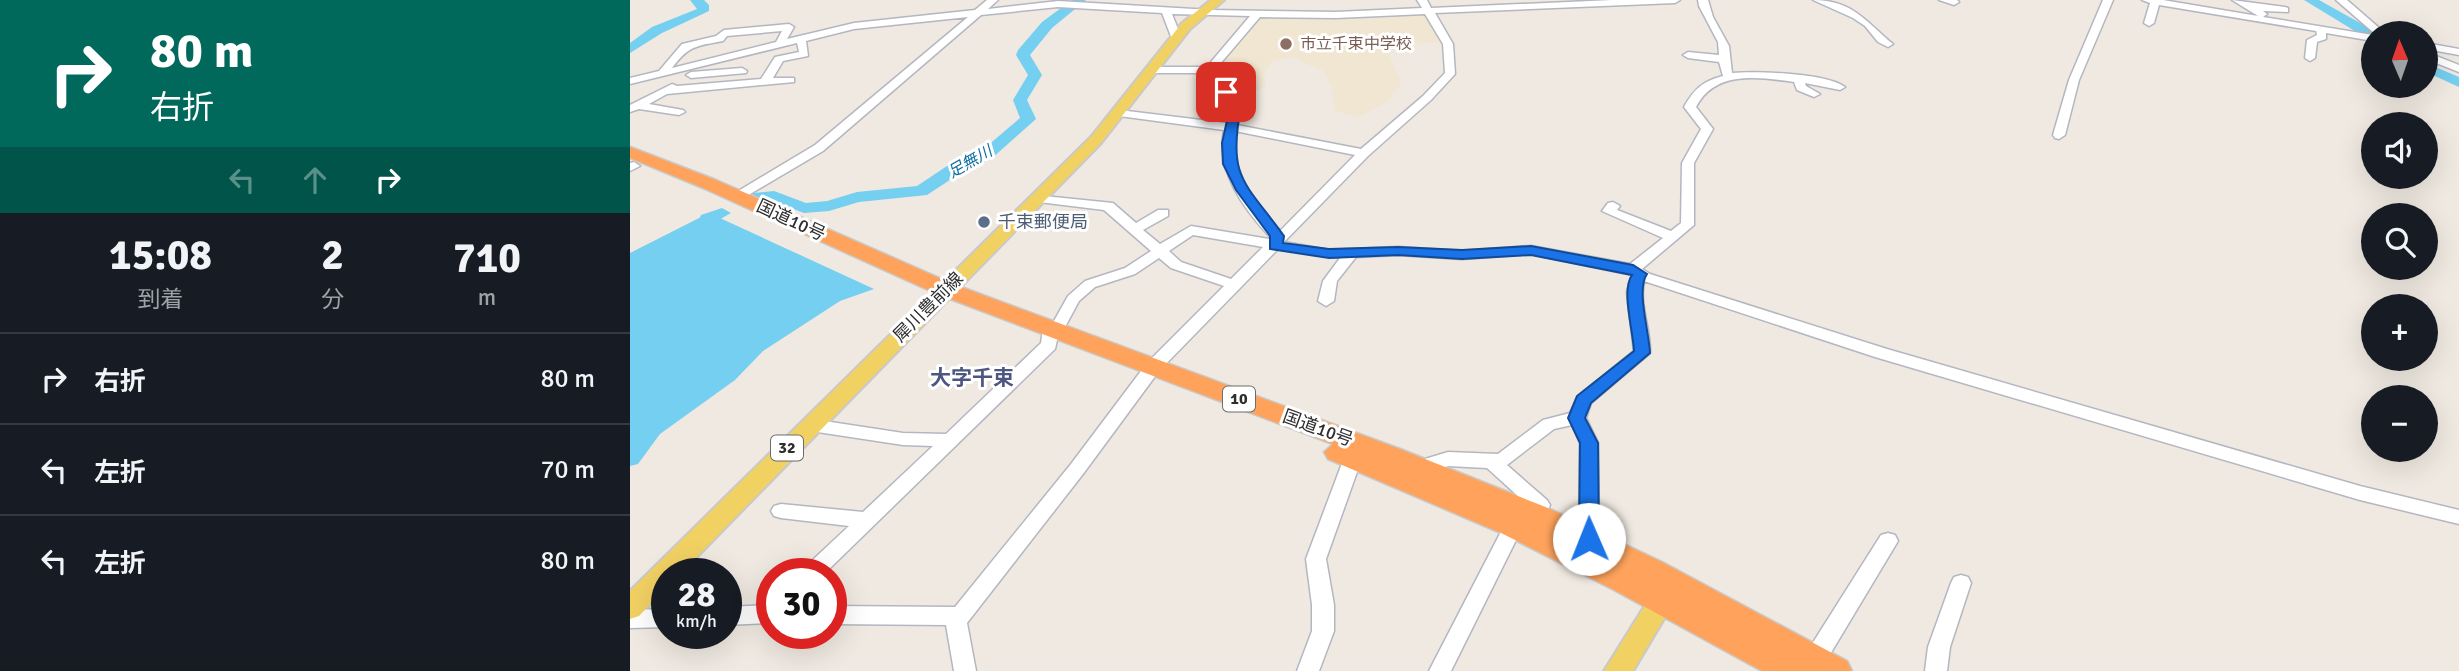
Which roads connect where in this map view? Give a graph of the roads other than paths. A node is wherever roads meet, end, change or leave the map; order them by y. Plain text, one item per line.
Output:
1 (993, 0) edge
2 (1094, 0) edge
3 (1218, 0) edge
4 (1422, 0) edge
5 (1675, 0) edge
6 (1703, 0) edge
7 (1818, 0) edge
8 (2108, 0) edge
9 (2237, 0) edge
10 (2265, 0) edge
11 (2341, 0) edge
12 (1625, 1) edge
13 (2151, 1) edge
14 (1060, 2) edge
15 (1561, 2) edge
16 (1082, 6) junction
17 (1197, 7) edge
18 (2249, 7) junction
19 (1166, 10) junction
20 (1429, 11) junction
21 (1256, 14) junction
22 (974, 15) junction
23 (2270, 20) junction
24 (2366, 21) edge
25 (2150, 23) dead end
26 (2320, 29) junction
27 (756, 30) junction
28 (2361, 36) edge
29 (801, 38) junction
30 (719, 39) junction
31 (1177, 39) junction
32 (780, 44) junction
33 (1888, 44) dead end
34 (2438, 49) edge
35 (744, 50) junction
36 (710, 52) junction
37 (2459, 52) edge
38 (1688, 55) dead end
39 (675, 56) junction
40 (2310, 58) dead end
41 (1724, 59) junction
42 (2438, 60) edge
43 (702, 62) junction
44 (1216, 69) junction
45 (2459, 69) edge
46 (1153, 70) junction
47 (742, 71) dead end
48 (663, 72) junction
49 (691, 75) junction
50 (1728, 75) junction
51 (1799, 79) junction
52 (630, 80) edge
53 (790, 80) dead end
54 (765, 82) junction
55 (777, 86) dead end
56 (1840, 87) dead end
57 (704, 88) junction
58 (663, 91) junction
59 (1814, 94) dead end
60 (633, 107) edge
61 (679, 112) dead end
62 (1119, 113) junction
63 (1231, 127) junction
64 (2059, 135) dead end
65 (1364, 153) junction
66 (631, 162) edge
67 (740, 196) junction
68 (1039, 198) junction
69 (1613, 206) dead end
70 (1163, 213) dead end
71 (1133, 230) junction
72 (1674, 237) junction
73 (1275, 246) junction
74 (1157, 251) junction
75 (1352, 253) junction
76 (1637, 272) junction
77 (1235, 285) junction
78 (941, 294) junction
79 (1326, 301) dead end
80 (1050, 337) junction
81 (1148, 373) junction
82 (1577, 418) junction
83 (811, 425) junction
84 (950, 440) junction
85 (1353, 457) junction
86 (1492, 462) junction
87 (1421, 467) junction
88 (781, 511) dead end
89 (2459, 516) edge
90 (867, 520) junction
91 (1525, 520) junction
92 (1589, 539) junction
93 (1888, 541) dead end
94 (828, 558) edge
95 (1961, 583) dead end
96 (1667, 591) junction
97 (630, 608) edge
98 (847, 615) edge
99 (959, 616) junction
100 (651, 619) edge
101 (630, 620) edge
102 (1826, 665) edge
103 (1313, 670) edge
104 (965, 671) edge
105 (1440, 671) edge
106 (1618, 671) edge
107 (1791, 671) edge
108 (1936, 671) edge

1 - 22 street
2 - 16 street
3 - 17 main road, 犀川豊前線 / 32
4 - 20 street
5 - 12 street
6 - 41 street
7 - 33 street
8 - 64 street
9 - 18 street
10 - 18 street
11 - 24 street
12 - 15 street
13 - 23 street
13 - 25 street
14 - 16 street
14 - 22 street
15 - 20 street
16 - 19 street
17 - 19 street
17 - 21 street
17 - 31 main road, 犀川豊前線 / 32
18 - 23 street
19 - 31 street
20 - 21 street
20 - 65 street
21 - 44 street
22 - 29 street
22 - 67 street
23 - 26 street
26 - 28 street
26 - 40 street
27 - 30 street
27 - 32 street
27 - 35 street
29 - 32 street
29 - 54 street
30 - 36 street
30 - 39 street
31 - 46 main road, 犀川豊前線 / 32
32 - 35 street
34 - 37 street
35 - 36 street
35 - 43 street
36 - 39 street
36 - 43 street
38 - 41 street
39 - 48 street
41 - 50 street
42 - 45 street
43 - 48 street
43 - 49 street
44 - 46 street
44 - 63 street
46 - 62 main road, 犀川豊前線 / 32
47 - 49 street
48 - 52 street
49 - 58 street
50 - 51 street
50 - 72 street
51 - 56 street
51 - 59 street
53 - 54 street
54 - 57 street
55 - 57 street
57 - 58 street
58 - 60 street
60 - 61 street
62 - 63 street
62 - 68 main road, 犀川豊前線 / 32
63 - 65 street
63 - 73 street
65 - 73 street
66 - 67 highway, 国道10号 / 10
66 - 78 highway, 国道10号 / 10
67 - 78 highway, 国道10号 / 10
68 - 71 street
68 - 78 main road, 犀川豊前線 / 32
69 - 72 street
70 - 71 street
71 - 74 street
72 - 76 street
73 - 74 street
73 - 75 street
73 - 77 street
74 - 77 street
74 - 80 street
75 - 76 street
75 - 79 street
76 - 82 street
76 - 89 street
77 - 81 street
78 - 80 highway, 国道10号 / 10
78 - 83 main road, 犀川豊前線 / 32
80 - 81 highway, 国道10号 / 10
80 - 84 street
81 - 85 highway, 国道10号 / 10
81 - 87 highway, 国道10号 / 10
81 - 99 street
82 - 86 street
82 - 92 street
83 - 84 street
83 - 97 main road, 犀川豊前線 / 32
84 - 90 street
85 - 91 highway, 国道10号 / 10
85 - 103 street
86 - 87 street
86 - 91 street
87 - 91 highway, 国道10号 / 10
88 - 90 street
90 - 94 street
91 - 92 highway, 国道10号 / 10
91 - 96 highway, 国道10号 / 10
91 - 105 street
92 - 96 highway, 国道10号 / 10
93 - 102 street
95 - 108 street
96 - 102 highway, 国道10号 / 10
96 - 106 main road
96 - 107 highway, 国道10号 / 10
98 - 99 street
99 - 104 street
100 - 101 street

